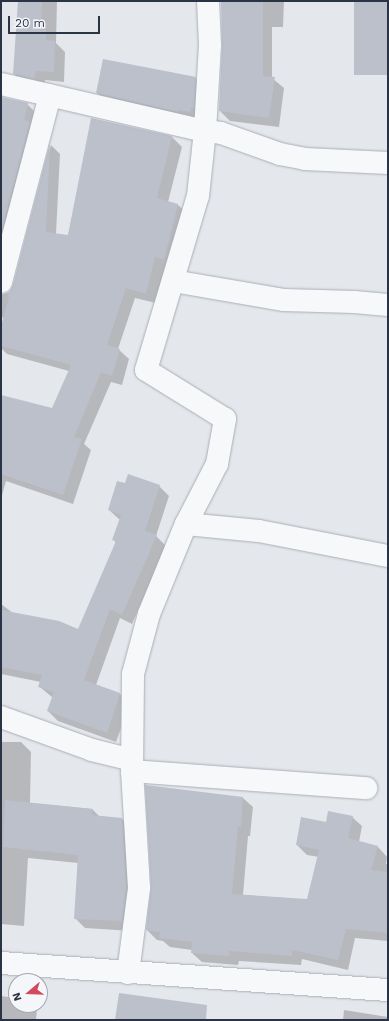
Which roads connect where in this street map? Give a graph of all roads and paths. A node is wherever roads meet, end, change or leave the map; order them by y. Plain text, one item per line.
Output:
1 (208, 1) edge
2 (1, 84) edge
3 (50, 95) junction
4 (205, 131) junction
5 (388, 163) edge
6 (173, 281) junction
7 (1, 282) edge
8 (388, 305) edge
9 (186, 524) junction
10 (388, 556) edge
11 (1, 717) edge
12 (132, 765) junction
13 (366, 788) dead end
14 (1, 963) edge
15 (128, 972) junction
16 (388, 990) edge

1 - 4 street
2 - 3 street
3 - 4 street
3 - 7 street
4 - 5 street
4 - 6 street
6 - 8 street
6 - 9 street
9 - 10 street
9 - 12 street
11 - 12 street
12 - 13 street
12 - 15 street
14 - 15 street
15 - 16 street

